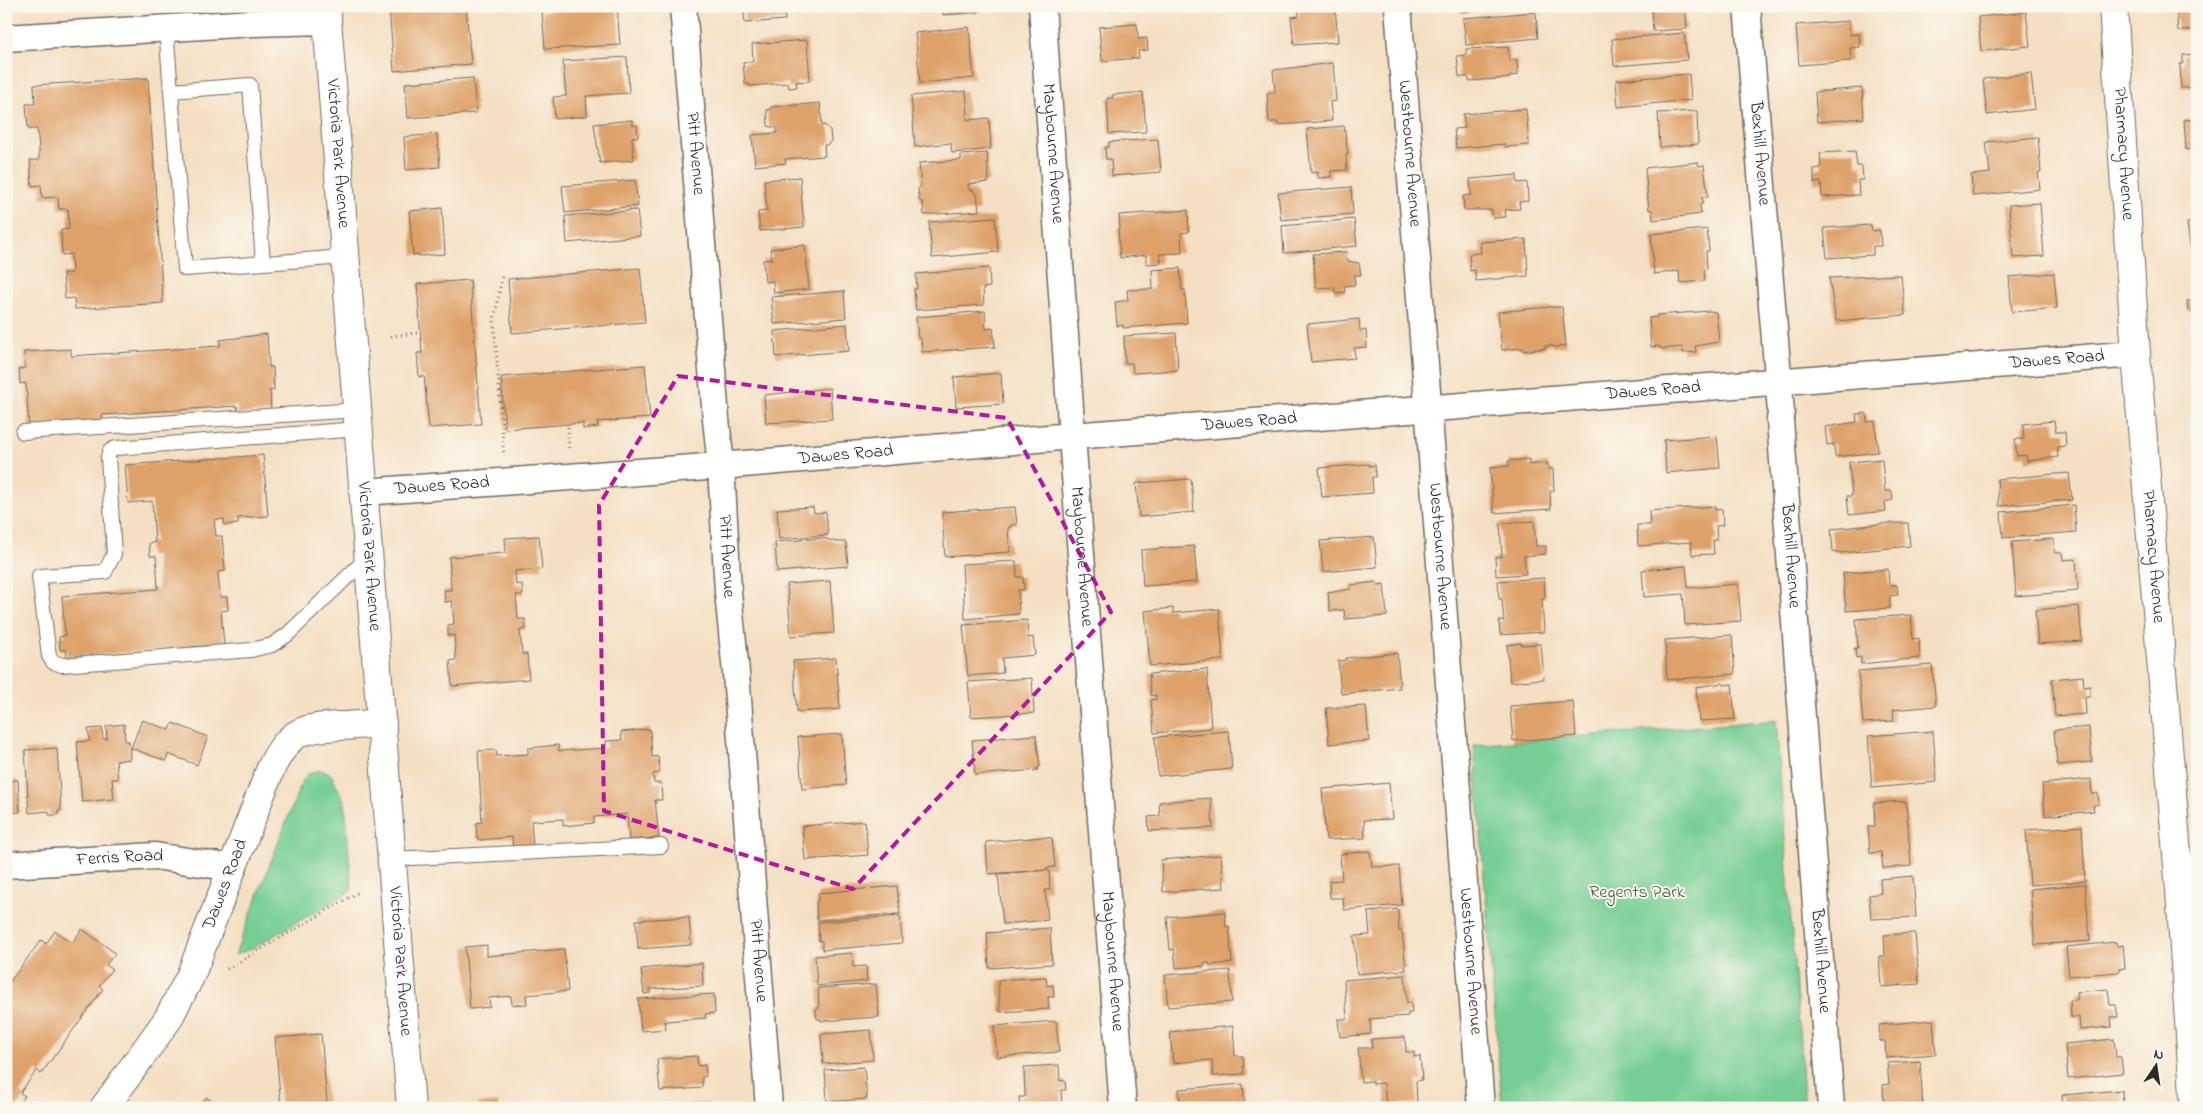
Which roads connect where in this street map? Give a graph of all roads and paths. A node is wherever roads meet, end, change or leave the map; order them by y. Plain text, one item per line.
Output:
1 (683, 6) edge
2 (1042, 6) edge
3 (1398, 6) edge
4 (1747, 6) edge
5 (2113, 6) edge
6 (327, 13) edge
7 (166, 28) junction
8 (6, 38) edge
9 (171, 92) junction
10 (345, 257) junction
11 (263, 263) junction
12 (502, 277) dead end
13 (417, 333) dead end
14 (391, 336) dead end
15 (2136, 354) junction
16 (1778, 381) junction
17 (1427, 410) junction
18 (358, 419) junction
19 (23, 432) dead end
20 (1072, 436) junction
21 (721, 466) junction
22 (506, 480) junction
23 (363, 492) junction
24 (368, 556) junction
25 (382, 722) junction
26 (661, 846) dead end
27 (392, 859) junction
28 (6, 865) edge
29 (233, 868) junction
30 (2188, 890) edge
31 (359, 892) dead end
32 (228, 969) dead end
33 (104, 1108) edge
34 (411, 1108) edge
35 (769, 1108) edge
36 (1123, 1108) edge
37 (1481, 1108) edge
38 (1830, 1108) edge
39 (2195, 1108) edge

1 - 21 street, Pitt Avenue
2 - 20 street, Maybourne Avenue
3 - 17 street, Westbourne Avenue
4 - 16 street, Bexhill Avenue
5 - 15 street, Pharmacy Avenue
6 - 7 street
6 - 10 street, Victoria Park Avenue
7 - 8 street
7 - 9 lane
9 - 11 lane
9 - 11 lane
10 - 11 lane
10 - 18 street, Victoria Park Avenue
12 - 22 path
13 - 14 path
15 - 16 street, Dawes Road
15 - 30 street, Pharmacy Avenue
16 - 17 street, Dawes Road
16 - 38 street, Bexhill Avenue
17 - 20 street, Dawes Road
17 - 37 street, Westbourne Avenue
18 - 19 lane
18 - 23 street, Victoria Park Avenue
18 - 24 lane
20 - 21 street, Dawes Road
20 - 36 street, Maybourne Avenue
21 - 22 street, Dawes Road
21 - 35 street, Pitt Avenue
22 - 23 street, Dawes Road
23 - 24 street, Victoria Park Avenue
24 - 25 street, Victoria Park Avenue
25 - 27 street, Victoria Park Avenue
25 - 29 street, Dawes Road
26 - 27 lane
27 - 34 street, Victoria Park Avenue
28 - 29 street, Ferris Road
29 - 33 street, Dawes Road
30 - 39 street, Pharmacy Avenue
31 - 32 path

